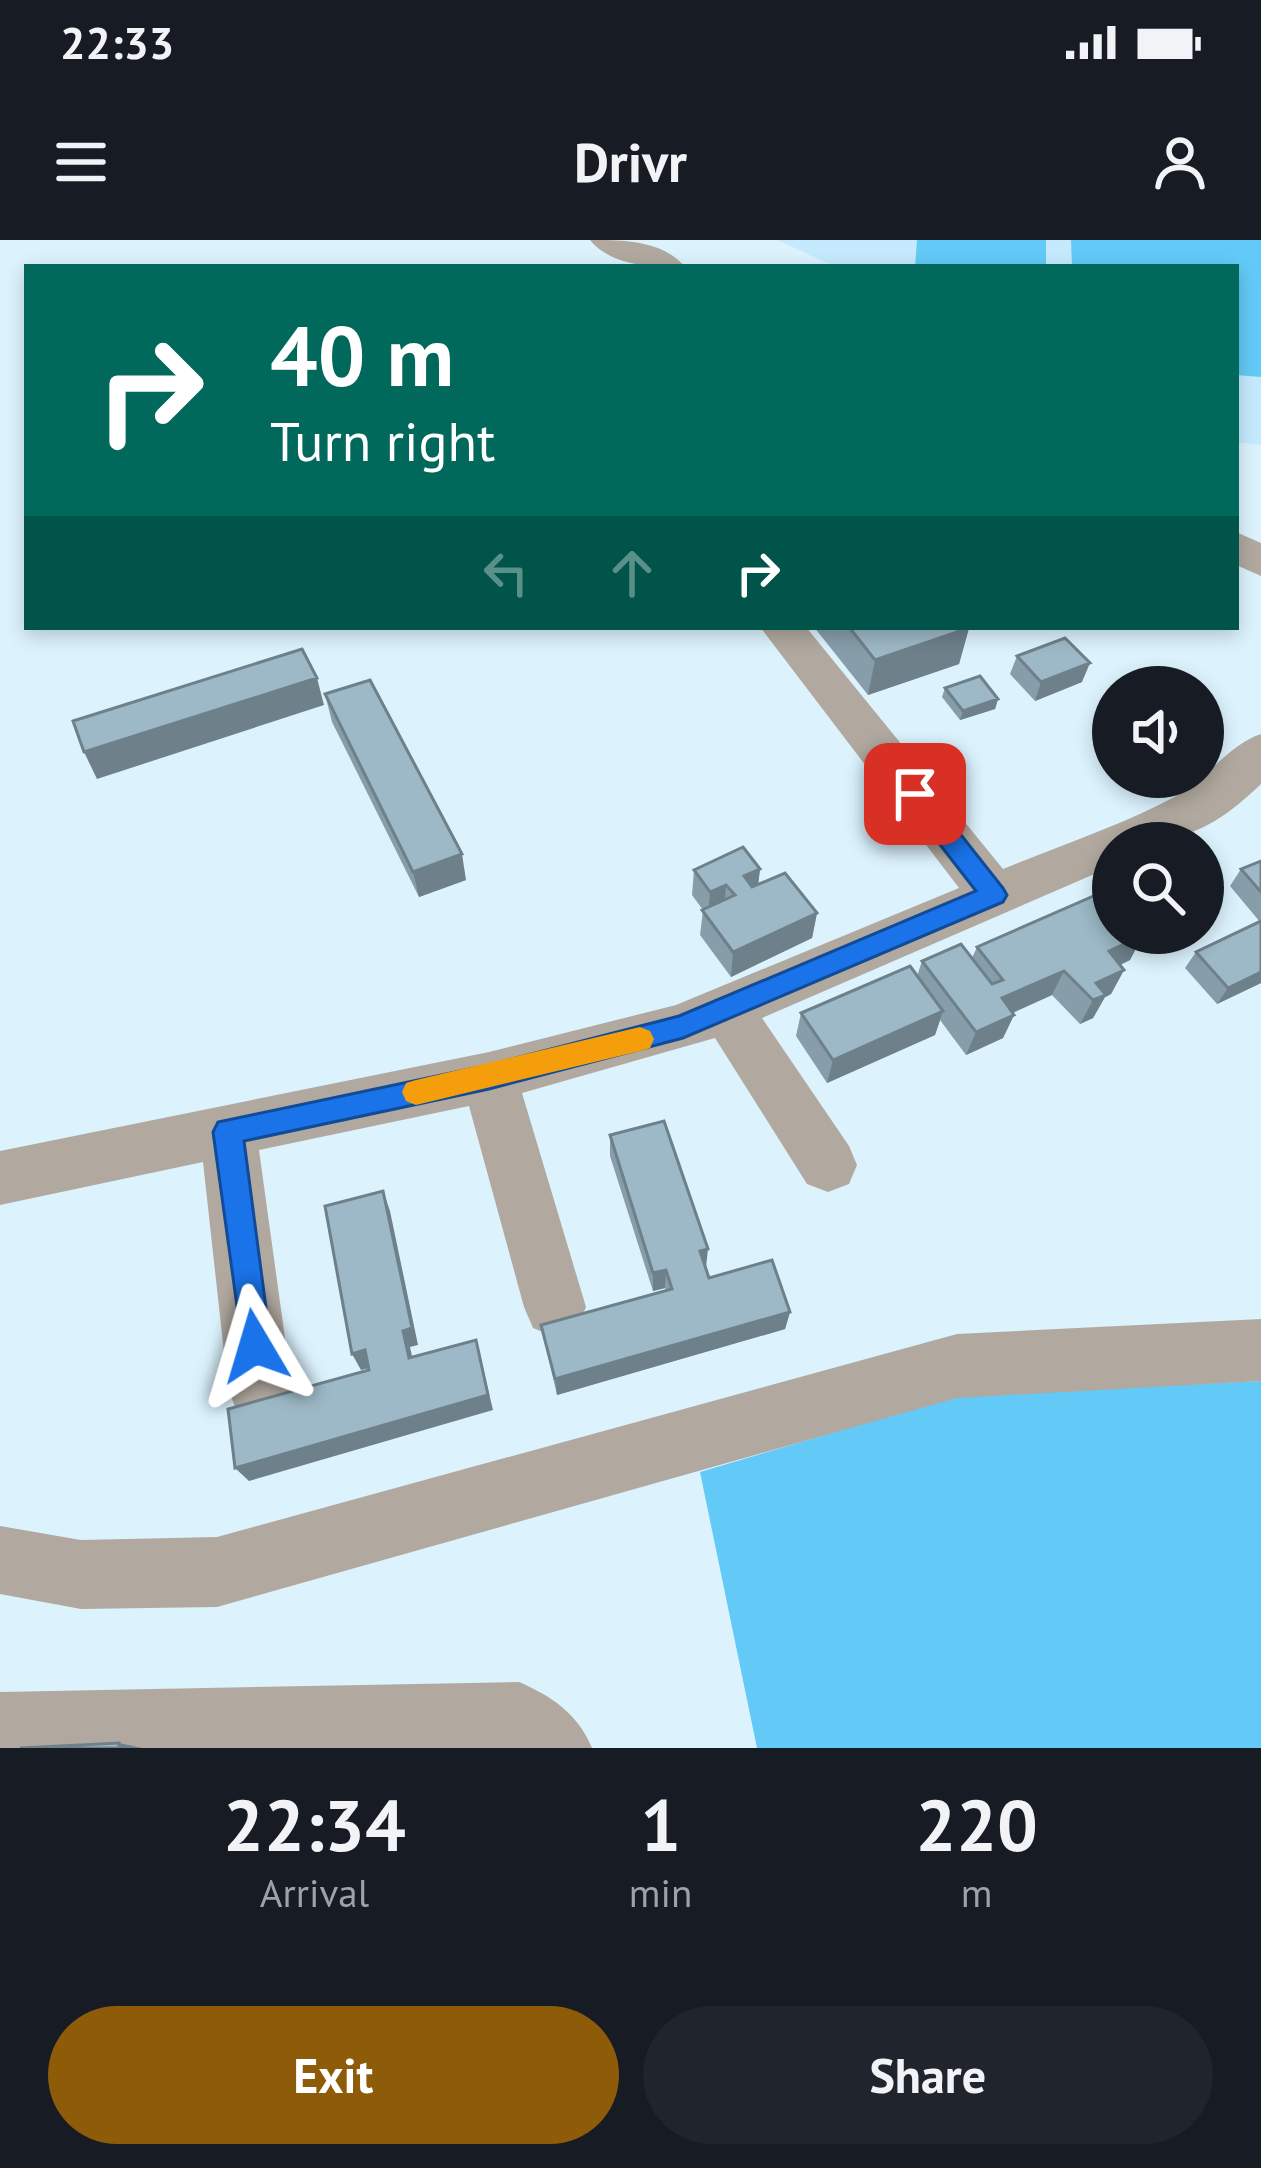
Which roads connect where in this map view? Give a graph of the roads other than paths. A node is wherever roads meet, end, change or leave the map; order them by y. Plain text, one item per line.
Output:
1 (607, 240) edge
2 (661, 264) edge
3 (784, 630) edge
4 (1255, 772) edge
5 (1163, 822) edge
6 (1092, 854) edge
7 (994, 895) junction
8 (728, 1010) junction
9 (489, 1077) junction
10 (228, 1132) junction
11 (828, 1165) dead end
12 (0, 1178) edge
13 (555, 1307) dead end
14 (1261, 1350) edge
15 (260, 1389) dead end
16 (0, 1560) edge
17 (0, 1729) edge
18 (218, 1736) edge
19 (555, 1748) edge

1 - 2 lane
3 - 7 lane
4 - 5 lane
6 - 7 lane
7 - 8 lane
8 - 9 lane
8 - 11 lane
9 - 10 lane
9 - 13 lane
10 - 12 lane
10 - 15 lane
14 - 16 lane
17 - 18 lane
18 - 19 lane

